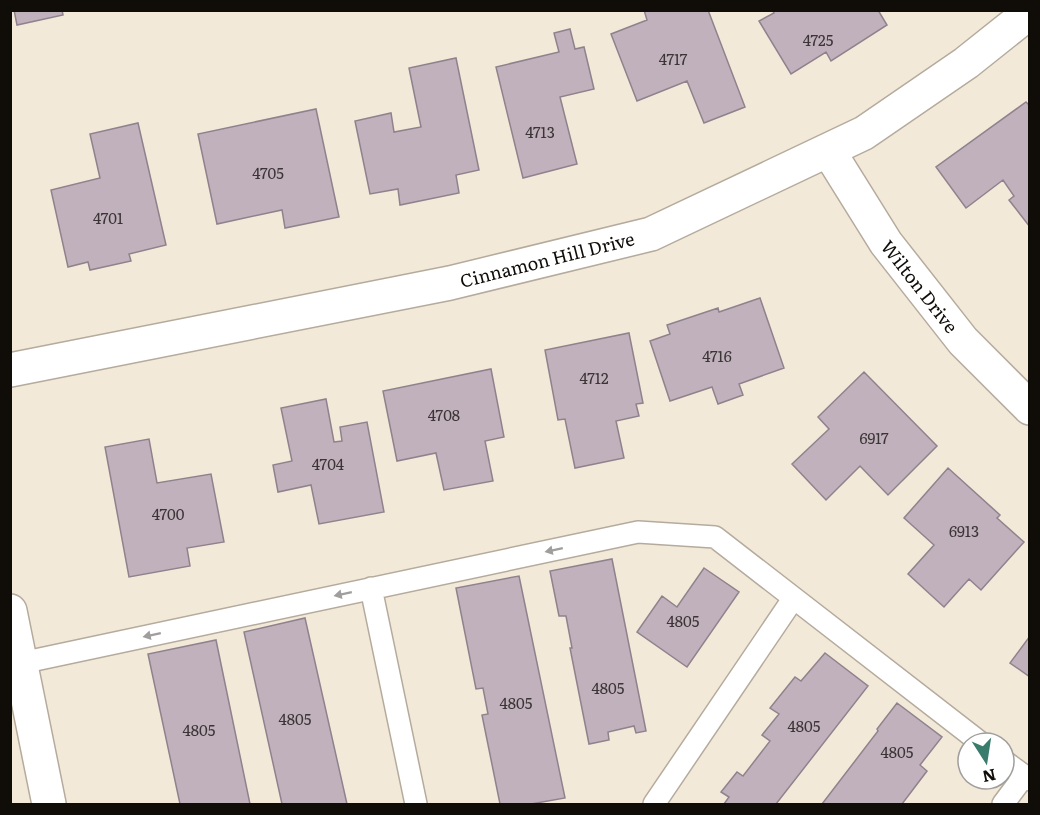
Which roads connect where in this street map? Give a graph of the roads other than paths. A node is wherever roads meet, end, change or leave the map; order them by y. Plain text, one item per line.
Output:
1 (1029, 12) edge
2 (828, 150) junction
3 (10, 370) edge
4 (1029, 408) edge
5 (371, 588) junction
6 (793, 599) junction
7 (10, 611) edge
8 (21, 663) junction
9 (965, 731) edge
10 (1027, 778) edge
11 (49, 804) edge
12 (416, 804) edge
13 (654, 804) edge
14 (1003, 804) edge

1 - 2 street, Cinnamon Hill Drive
2 - 3 street, Cinnamon Hill Drive
2 - 4 street, Wilton Drive
6 -> 5 lane
5 -> 8 lane
5 - 12 lane
6 - 9 lane
6 - 13 lane
7 - 8 street
8 - 11 street
10 - 14 lane

